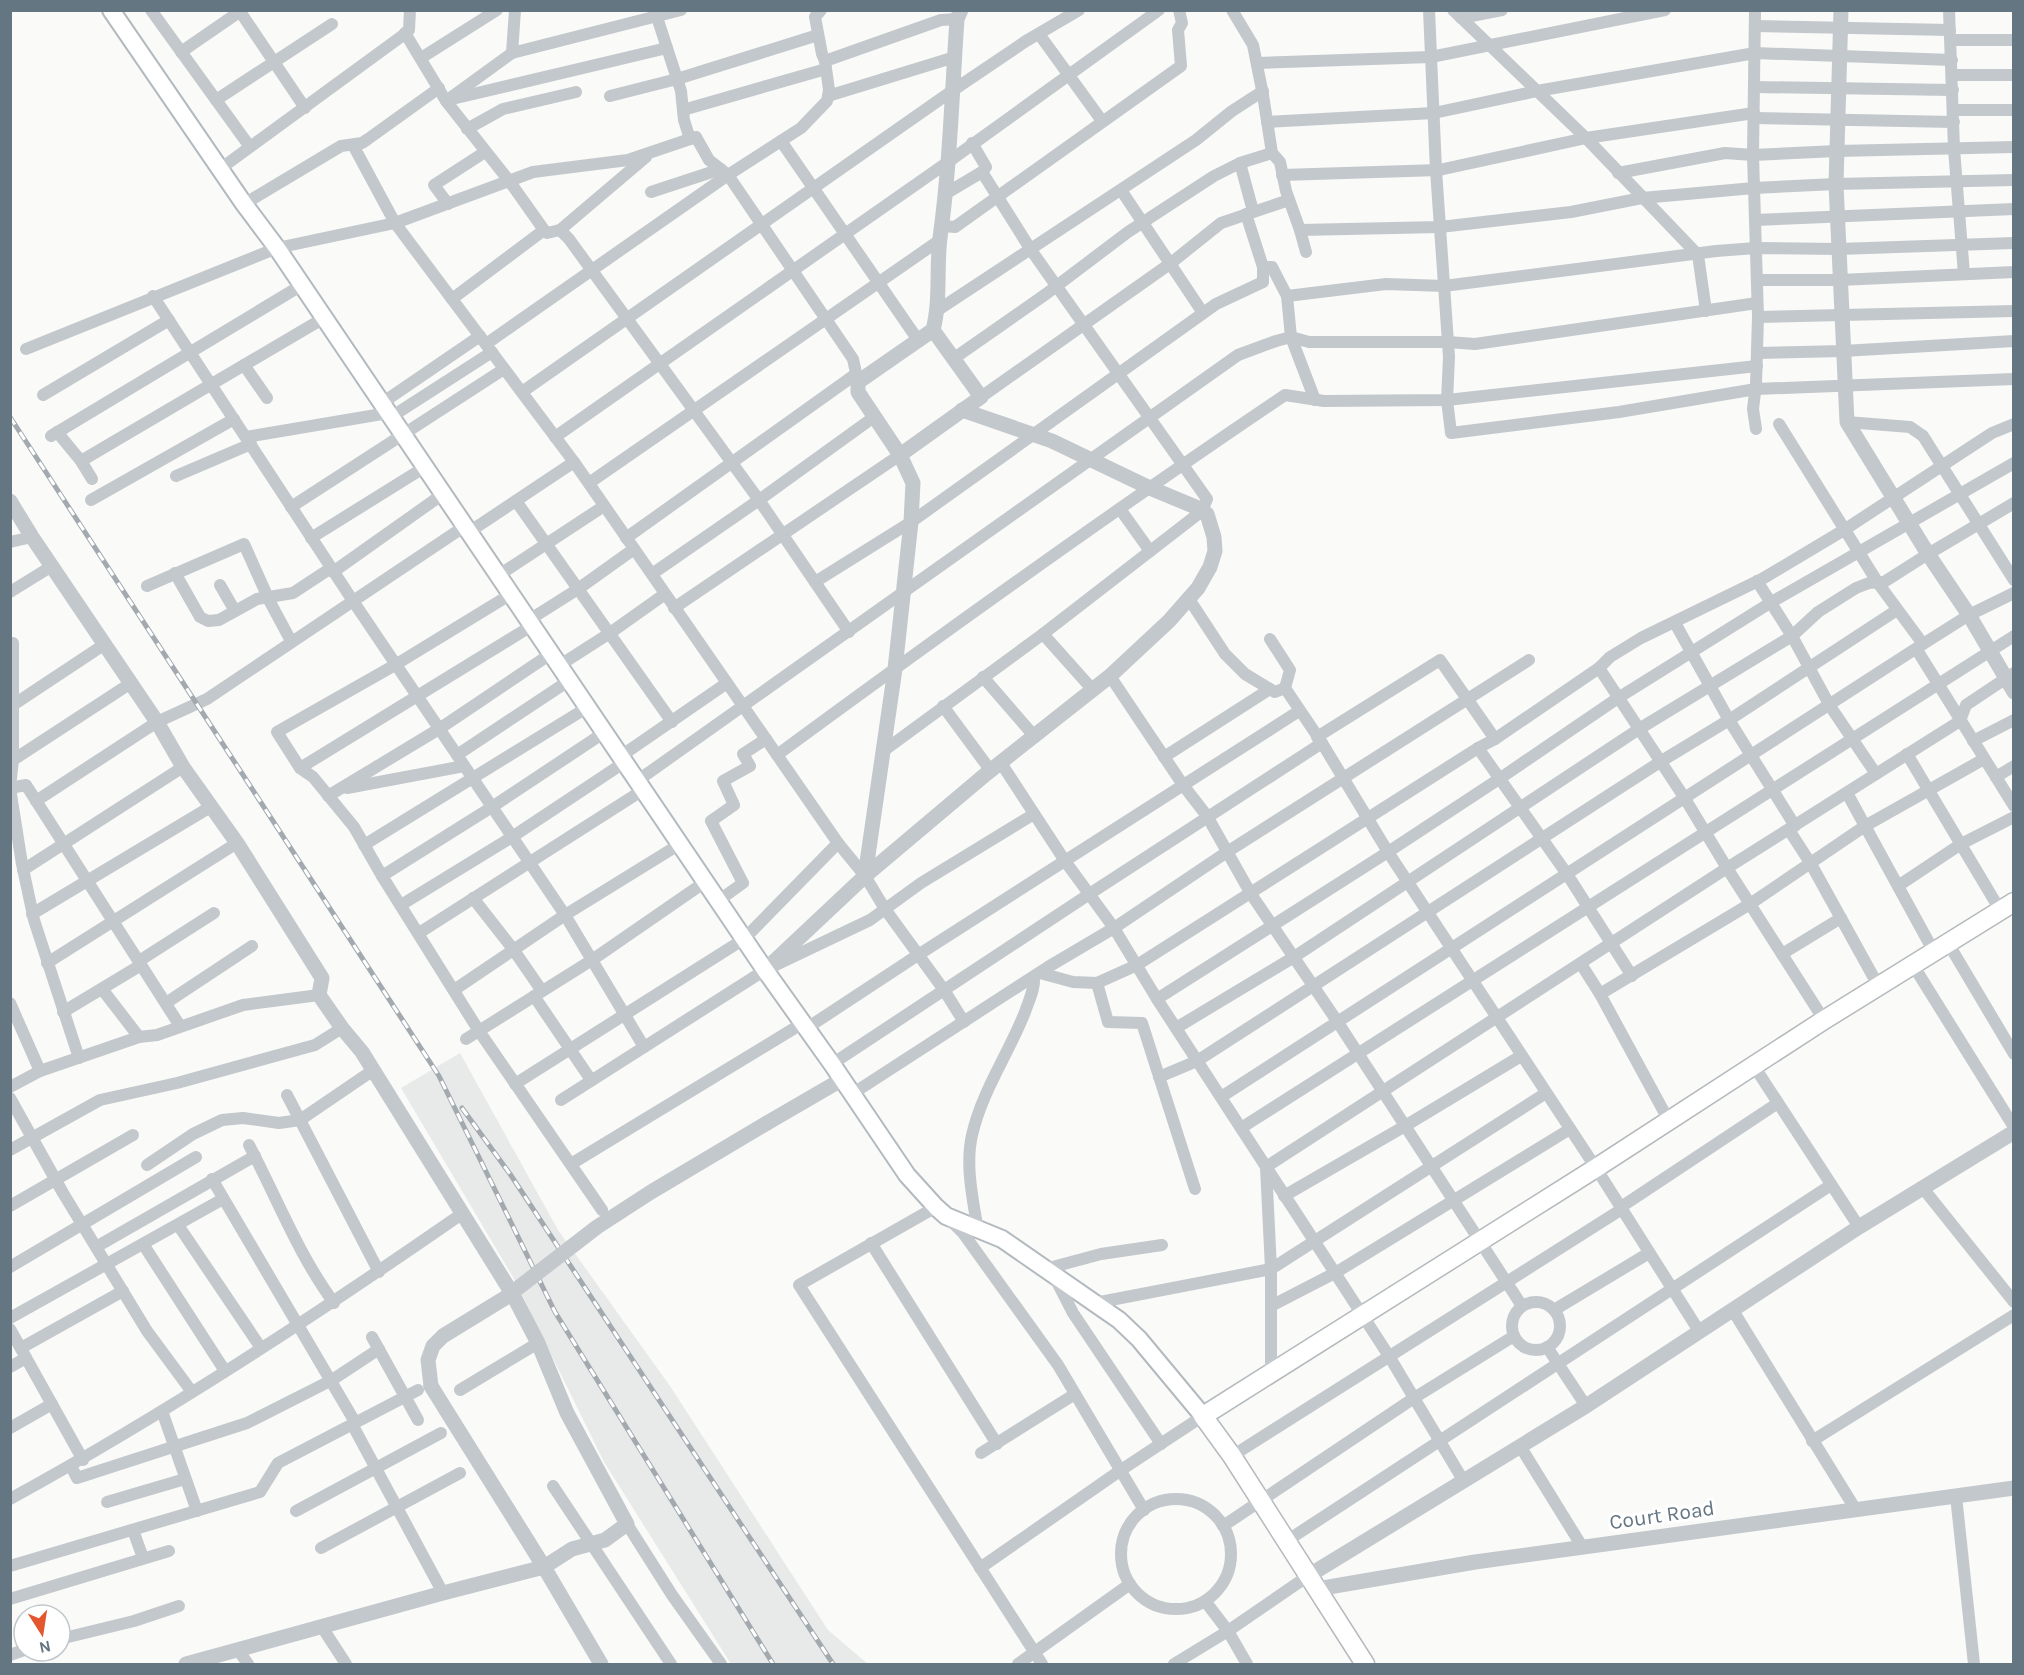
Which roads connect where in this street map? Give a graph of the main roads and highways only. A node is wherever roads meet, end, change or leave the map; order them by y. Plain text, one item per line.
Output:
1 (111, 10) edge
2 (2007, 906) edge
3 (1203, 1416) junction
4 (1365, 1665) edge

1 - 3 main road
2 - 3 main road
3 - 4 main road

